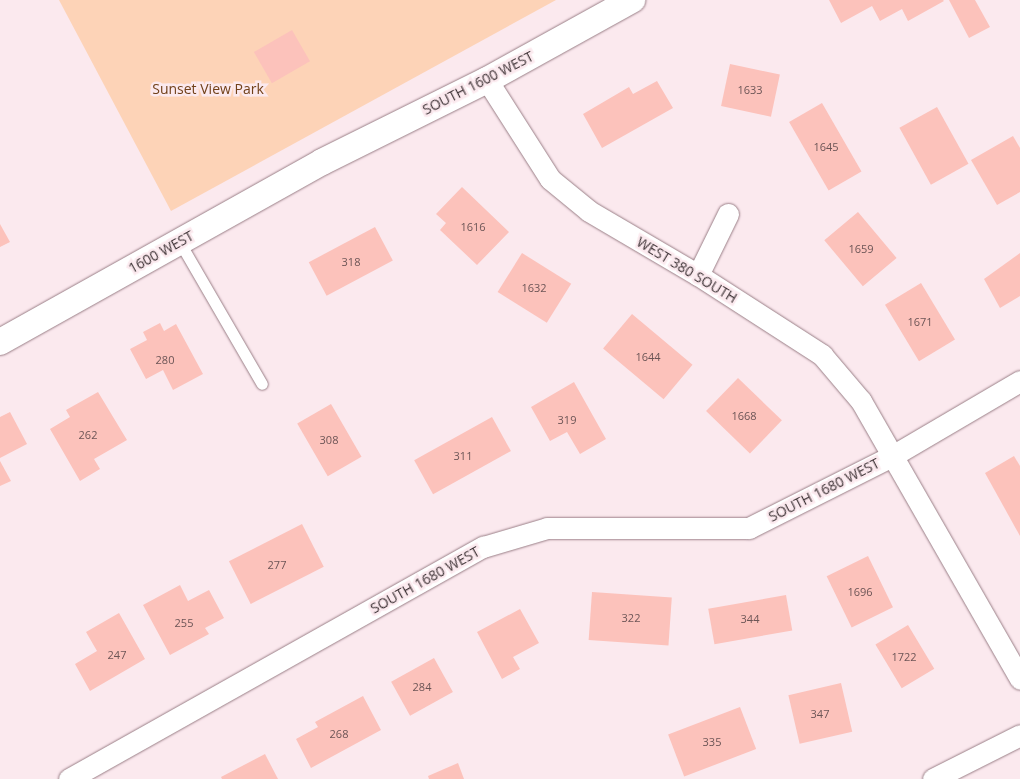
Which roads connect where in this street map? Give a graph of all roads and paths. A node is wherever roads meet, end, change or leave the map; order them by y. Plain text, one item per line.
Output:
1 (632, 0) edge
2 (487, 80) junction
3 (322, 162) joint
4 (728, 214) dead end
5 (180, 241) junction
6 (698, 275) junction
7 (0, 342) edge
8 (1020, 381) edge
9 (262, 384) dead end
10 (894, 455) junction
11 (1020, 679) edge
12 (1020, 735) edge
13 (69, 779) edge
14 (933, 779) edge

1 - 2 street, SOUTH 1600 WEST
2 - 3 street, SOUTH 1600 WEST
2 - 6 street, WEST 380 SOUTH
3 - 5 street, 1600 WEST
4 - 6 street
5 - 7 street, 1600 WEST
5 - 9 lane
6 - 10 street, WEST 380 SOUTH
8 - 10 street, SOUTH 1680 WEST
10 - 11 street, SOUTH 1680 WEST
10 - 13 street, SOUTH 1680 WEST
12 - 14 street

